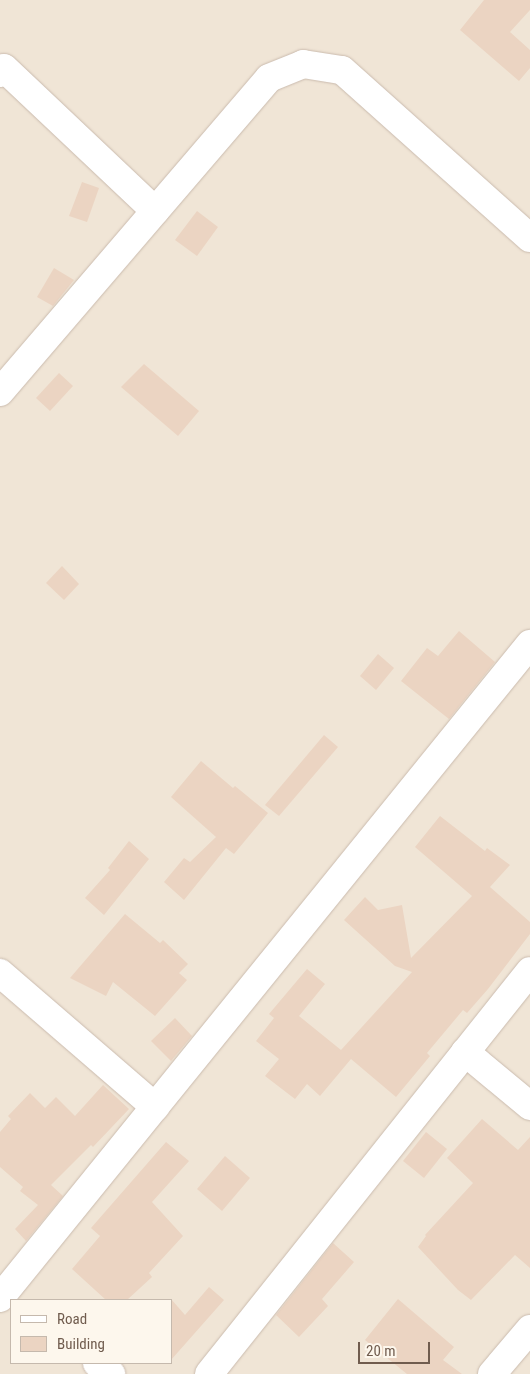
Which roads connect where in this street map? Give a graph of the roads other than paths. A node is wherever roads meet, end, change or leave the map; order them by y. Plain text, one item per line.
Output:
1 (2, 68) edge
2 (155, 211) junction
3 (530, 238) edge
4 (0, 392) edge
5 (530, 644) edge
6 (530, 971) edge
7 (0, 973) edge
8 (465, 1052) junction
9 (530, 1106) edge
10 (155, 1107) junction
11 (8, 1292) edge
12 (530, 1329) edge
13 (98, 1364) edge
14 (111, 1374) edge
15 (209, 1374) edge
16 (492, 1374) edge

1 - 2 street
2 - 3 street
2 - 4 street
5 - 10 street
6 - 8 street
7 - 10 street
8 - 9 street
8 - 15 street
10 - 11 street
12 - 16 street
13 - 14 street

